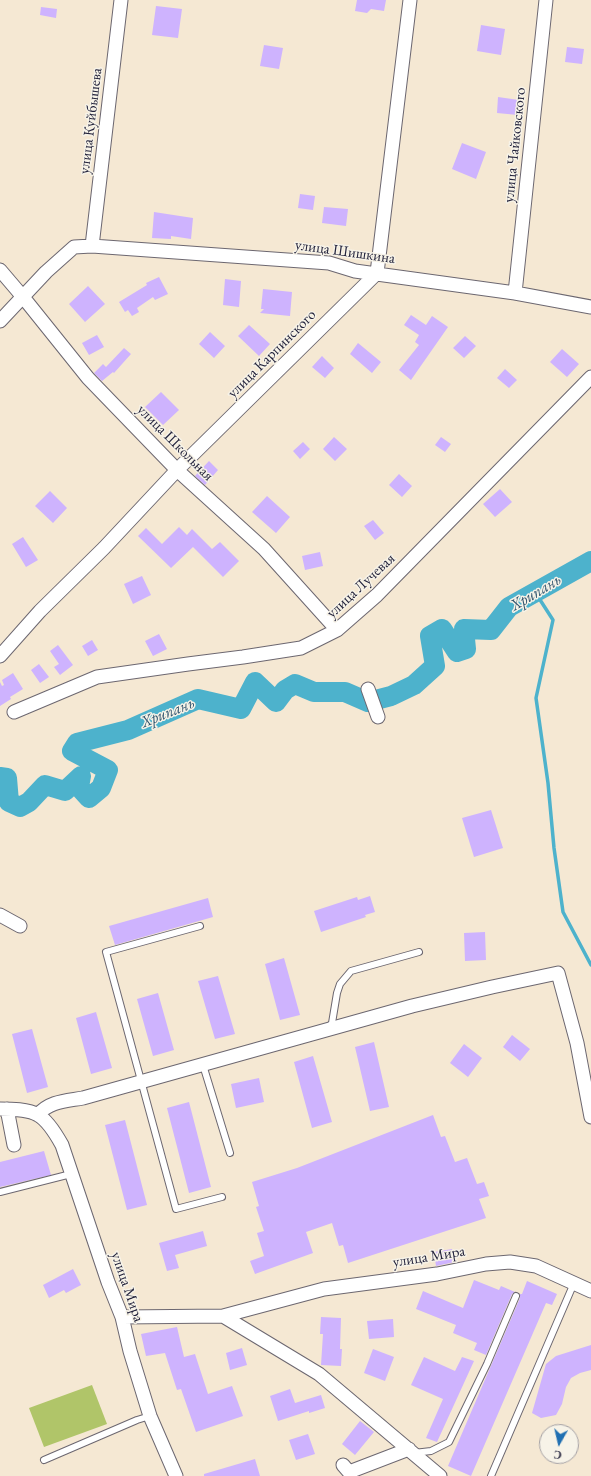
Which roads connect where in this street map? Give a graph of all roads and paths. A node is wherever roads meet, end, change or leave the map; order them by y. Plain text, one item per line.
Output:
1 (121, 0) edge
2 (410, 0) edge
3 (546, 0) edge
4 (92, 246) junction
5 (0, 270) edge
6 (377, 273) junction
7 (515, 293) junction
8 (23, 297) junction
9 (591, 307) edge
10 (0, 321) edge
11 (591, 377) edge
12 (177, 470) junction
13 (338, 630) junction
14 (0, 656) edge
15 (368, 689) dead end
16 (14, 712) dead end
17 (378, 717) dead end
18 (0, 916) edge
19 (20, 926) dead end
20 (200, 926) dead end
21 (419, 952) dead end
22 (324, 1032) junction
23 (203, 1065) junction
24 (141, 1082) junction
25 (3, 1109) edge
26 (38, 1115) junction
27 (591, 1117) edge
28 (14, 1145) dead end
29 (230, 1153) dead end
30 (72, 1174) junction
31 (0, 1192) edge
32 (222, 1197) dead end
33 (574, 1283) junction
34 (591, 1290) edge
35 (516, 1296) dead end
36 (223, 1316) junction
37 (122, 1317) junction
38 (150, 1416) junction
39 (412, 1451) junction
40 (44, 1460) dead end
41 (343, 1465) dead end
42 (176, 1476) edge
43 (440, 1476) edge
44 (491, 1476) edge

1 - 4 street, улица Куйбышева
2 - 6 street
3 - 7 street, улица Чайковского
4 - 6 street, улица Шишкина
4 - 8 street, улица Шишкина
5 - 8 street, улица Школьная
6 - 7 street, улица Шишкина
6 - 12 street, улица Карпинского
7 - 9 street, улица Шишкина
8 - 10 street, улица Шишкина
8 - 12 street, улица Школьная
11 - 13 street, улица Лучевая
12 - 13 street, улица Школьная
12 - 14 street, улица Карпинского
13 - 16 street, улица Лучевая
15 - 17 street
18 - 19 street
20 - 24 lane
21 - 22 lane
22 - 23 street
22 - 27 street
23 - 24 street
23 - 29 lane
24 - 26 street
24 - 32 lane
25 - 26 street
25 - 28 street
26 - 30 street, улица Мира
30 - 31 lane
30 - 37 street, улица Мира
33 - 34 street, улица Мира
33 - 36 street, улица Мира
33 - 44 lane
35 - 39 lane
36 - 37 street, улица Мира
36 - 39 street
37 - 38 street, улица Мира
38 - 40 lane
38 - 42 street, улица Мира
39 - 41 street
39 - 43 street

